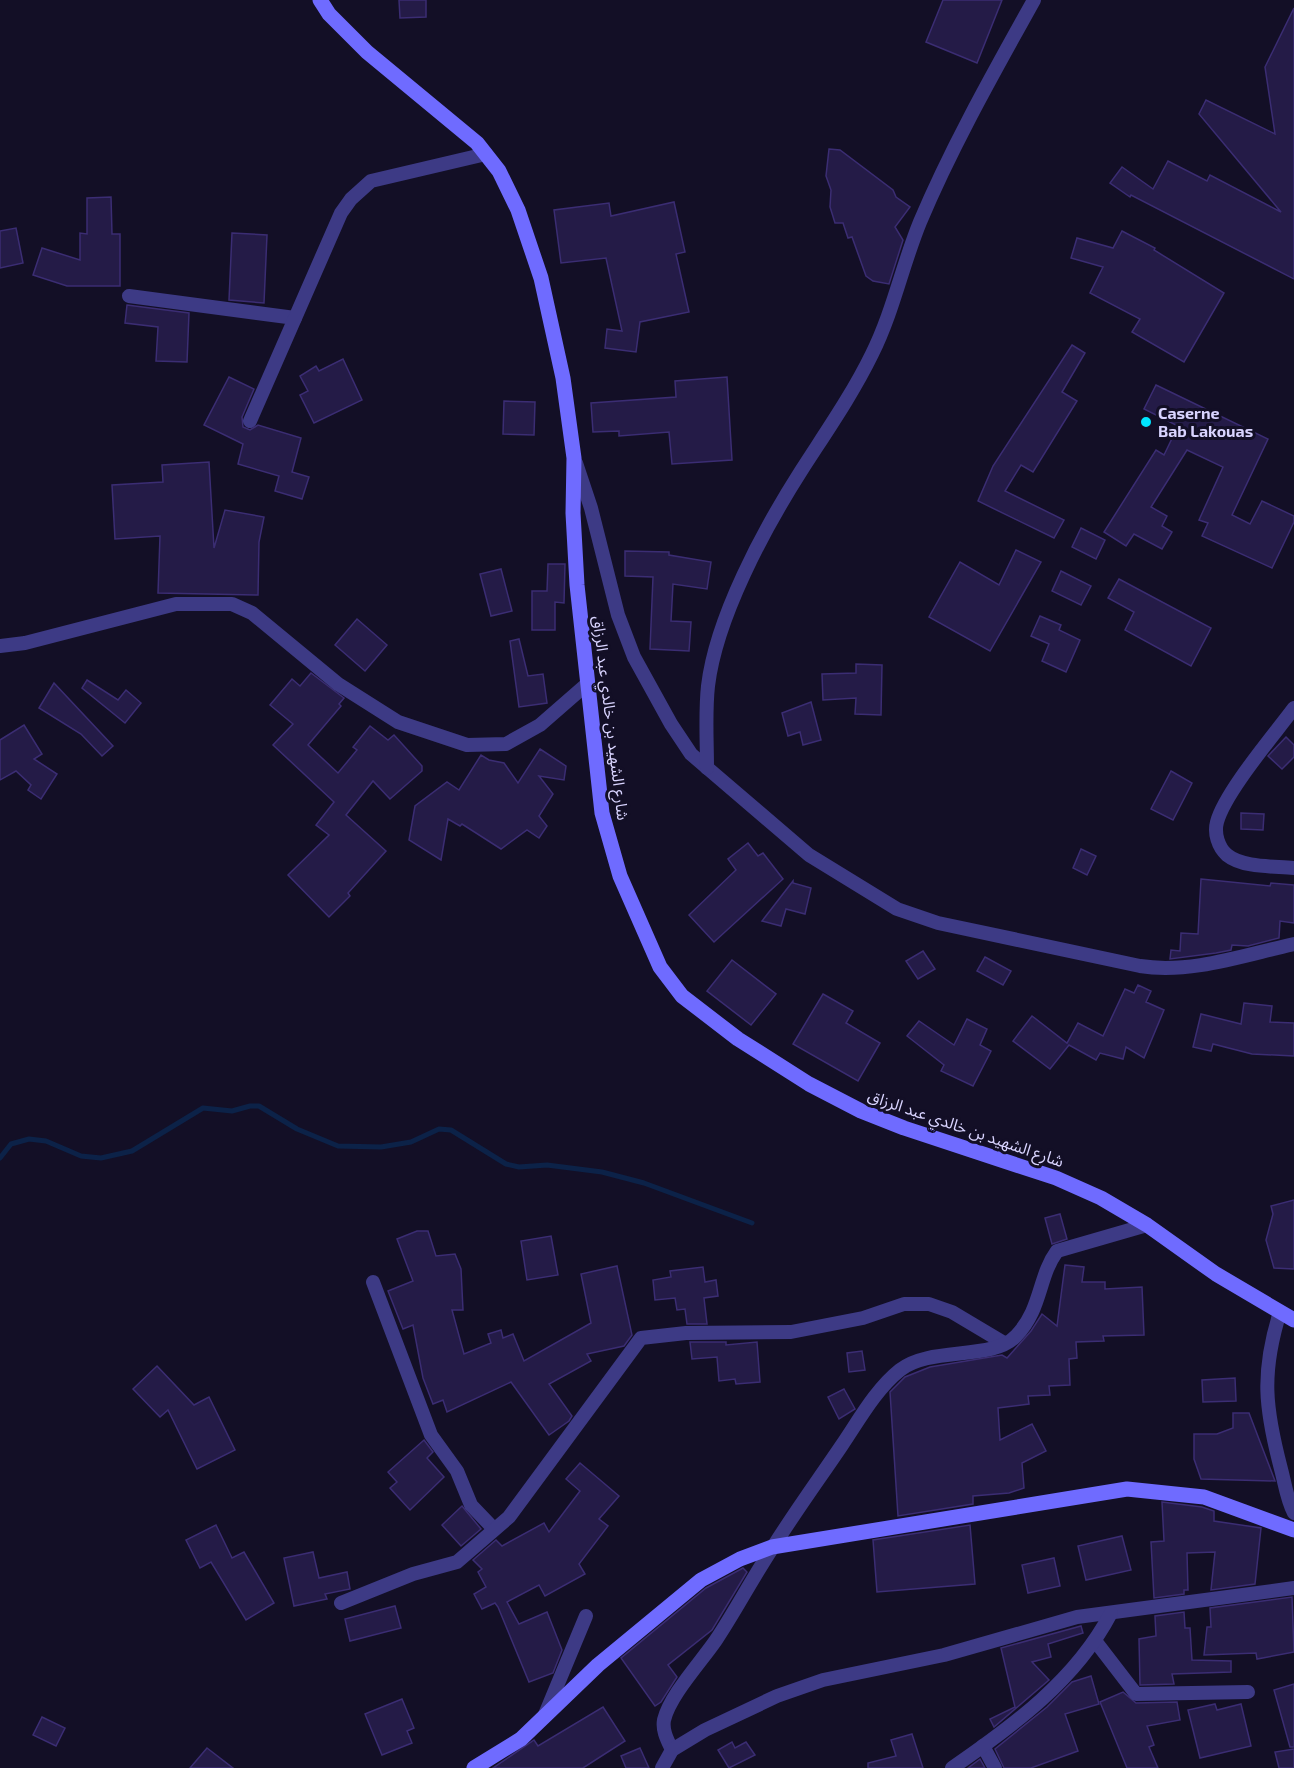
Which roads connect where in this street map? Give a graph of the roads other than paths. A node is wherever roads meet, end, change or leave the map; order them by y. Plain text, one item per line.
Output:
1 (320, 0) edge
2 (1034, 0) edge
3 (486, 154) junction
4 (129, 296) dead end
5 (295, 318) junction
6 (250, 421) dead end
7 (574, 458) junction
8 (0, 646) edge
9 (587, 684) junction
10 (1294, 708) edge
11 (707, 768) junction
12 (1294, 868) edge
13 (1294, 944) edge
14 (1147, 1225) junction
15 (373, 1282) dead end
16 (1280, 1312) junction
17 (1294, 1320) edge
18 (1004, 1343) junction
19 (1294, 1513) edge
20 (493, 1528) junction
21 (1294, 1530) edge
22 (772, 1547) junction
23 (1294, 1588) edge
24 (341, 1602) dead end
25 (1111, 1613) junction
26 (586, 1616) dead end
27 (1096, 1642) junction
28 (1248, 1692) dead end
29 (544, 1717) junction
30 (983, 1746) junction
31 (672, 1750) junction
32 (474, 1768) edge
33 (662, 1768) edge
34 (952, 1768) edge
35 (995, 1768) edge

1 - 3 main road, شارع الشهيد بن خالدي عبد الرزاق
2 - 11 street
3 - 5 street
3 - 7 main road, شارع الشهيد بن خالدي عبد الرزاق
4 - 5 street
5 - 6 street
7 - 9 main road, شارع الشهيد بن خالدي عبد الرزاق
7 - 11 street
8 - 9 street
9 - 14 main road, شارع الشهيد بن خالدي عبد الرزاق
10 - 12 street
11 - 13 street
14 - 16 main road, شارع الشهيد بن خالدي عبد الرزاق
14 - 18 street
15 - 20 street
16 - 17 main road, شارع الشهيد بن خالدي عبد الرزاق
16 - 19 street
18 - 20 street
18 - 22 street
20 - 24 street
21 - 22 main road
22 - 29 main road
22 - 31 street
23 - 25 street
25 - 27 street
25 - 31 street
26 - 29 street
27 - 28 street
27 - 30 street
29 - 32 main road
30 - 34 street
30 - 35 street
31 - 33 street

